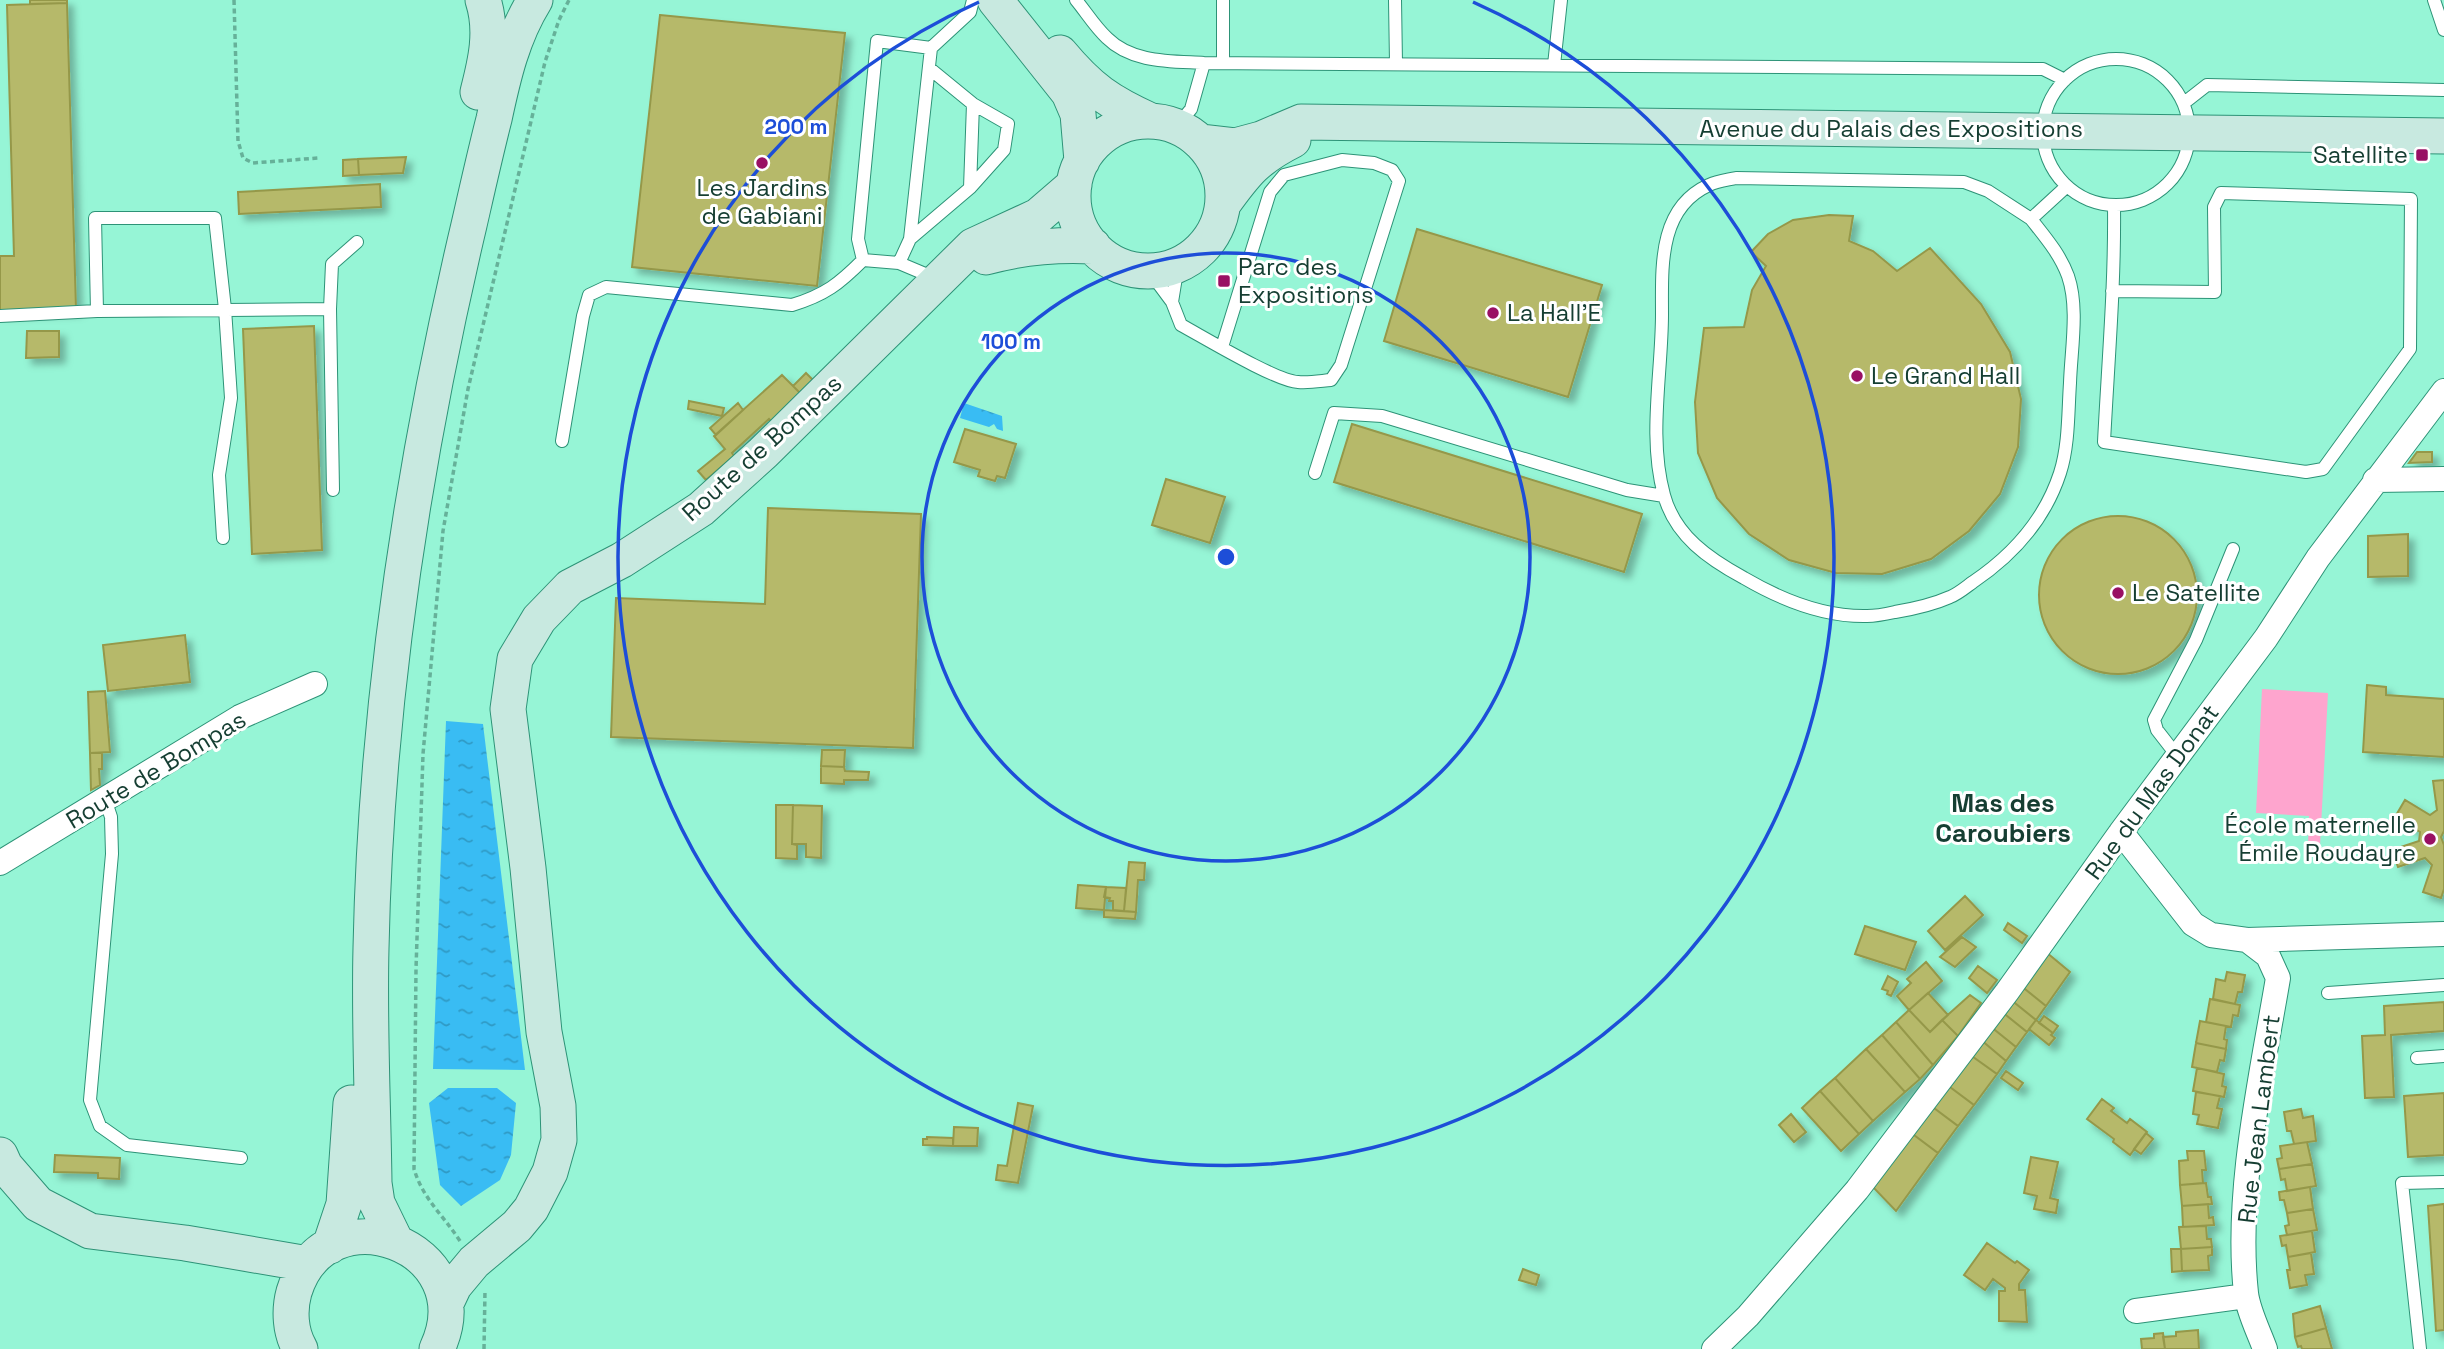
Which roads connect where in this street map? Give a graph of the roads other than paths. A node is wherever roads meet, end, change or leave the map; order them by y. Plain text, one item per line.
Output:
1 (483, 0) edge
2 (535, 0) edge
3 (1076, 0) edge
4 (1223, 0) edge
5 (1395, 0) edge
6 (1561, 0) edge
7 (2434, 0) edge
8 (990, 7) edge
9 (2444, 30) edge
10 (931, 48) junction
11 (1223, 62) junction
12 (1204, 63) junction
13 (1396, 63) junction
14 (1554, 65) junction
15 (929, 68) junction
16 (2065, 80) junction
17 (2444, 90) edge
18 (974, 104) junction
19 (2187, 118) junction
20 (1339, 124) junction
21 (1176, 130) junction
22 (2043, 130) junction
23 (2444, 136) edge
24 (1078, 173) junction
25 (2067, 186) junction
26 (971, 188) junction
27 (1223, 204) junction
28 (2114, 206) junction
29 (2031, 219) junction
30 (910, 239) junction
31 (357, 242) dead end
32 (1093, 246) junction
33 (863, 260) junction
34 (899, 263) junction
35 (1164, 268) junction
36 (939, 281) junction
37 (2112, 291) junction
38 (1172, 302) junction
39 (225, 309) junction
40 (330, 309) junction
41 (97, 311) junction
42 (0, 316) edge
43 (1222, 347) junction
44 (2444, 391) edge
45 (562, 441) dead end
46 (1315, 473) dead end
47 (2444, 479) edge
48 (2375, 480) junction
49 (334, 490) dead end
50 (1664, 496) junction
51 (223, 538) dead end
52 (2232, 549) dead end
53 (315, 684) dead end
54 (2178, 757) junction
55 (105, 800) junction
56 (2121, 832) junction
57 (0, 863) edge
58 (2444, 934) edge
59 (2247, 940) junction
60 (2444, 985) edge
61 (2328, 993) dead end
62 (544, 1032) junction
63 (2444, 1056) edge
64 (2417, 1058) dead end
65 (0, 1155) edge
66 (242, 1158) dead end
67 (2444, 1182) edge
68 (406, 1246) junction
69 (244, 1255) junction
70 (319, 1255) junction
71 (2246, 1296) junction
72 (292, 1300) junction
73 (2136, 1311) dead end
74 (445, 1334) edge
75 (296, 1347) edge
76 (1714, 1349) edge
77 (2265, 1349) edge
78 (2420, 1349) edge

1 - 70 main road
2 - 68 main road
3 - 12 lane
4 - 11 lane
5 - 13 lane
6 - 14 lane
7 - 9 lane
8 - 10 lane
8 - 21 main road
8 - 24 main road
10 - 15 lane
10 - 33 lane
11 - 12 lane
11 - 13 lane
12 - 21 lane
13 - 14 lane
14 - 16 lane
15 - 18 lane
15 - 30 lane
16 - 19 lane
16 - 22 lane
17 - 19 lane
18 - 26 lane
18 - 26 lane
19 - 22 main road, Avenue du Palais des Expositions
19 - 23 main road, Avenue du Palais des Expositions
19 - 28 lane
20 - 21 main road, Avenue du Palais des Expositions
20 - 22 main road, Avenue du Palais des Expositions
20 - 27 main road, Avenue du Palais des Expositions
21 - 24 main road
21 - 27 main road
22 - 25 lane
24 - 32 main road
24 - 36 main road, Route de Bompas
25 - 28 lane
25 - 29 lane
26 - 30 lane
27 - 35 main road
28 - 37 lane
29 - 50 lane
29 - 50 lane
30 - 34 lane
31 - 40 lane
32 - 35 main road
32 - 36 main road, Route de Bompas
33 - 34 lane
33 - 45 lane
34 - 36 lane
35 - 38 lane
35 - 38 lane
36 - 62 main road, Route de Bompas
37 - 37 lane
38 - 43 lane
39 - 40 lane
39 - 41 lane
39 - 41 lane
39 - 51 lane
40 - 49 lane
41 - 42 lane
43 - 43 lane
44 - 48 street, Rue du Mas Donat
46 - 50 lane
47 - 48 street
48 - 54 street, Rue du Mas Donat
52 - 54 lane
53 - 55 street, Route de Bompas
54 - 56 street, Rue du Mas Donat
55 - 57 street, Route de Bompas
55 - 66 lane
56 - 59 street
56 - 76 street, Rue du Mas Donat
58 - 59 street
59 - 71 street, Rue Jean Lambert
60 - 61 lane
62 - 68 main road, Route de Bompas
62 - 74 main road, Route de Bompas
63 - 64 lane
65 - 69 main road
67 - 78 lane
68 - 70 main road, Route de Bompas
68 - 74 main road
69 - 70 main road
69 - 72 main road
70 - 72 main road
71 - 73 street
71 - 77 street, Rue Jean Lambert
72 - 75 main road

